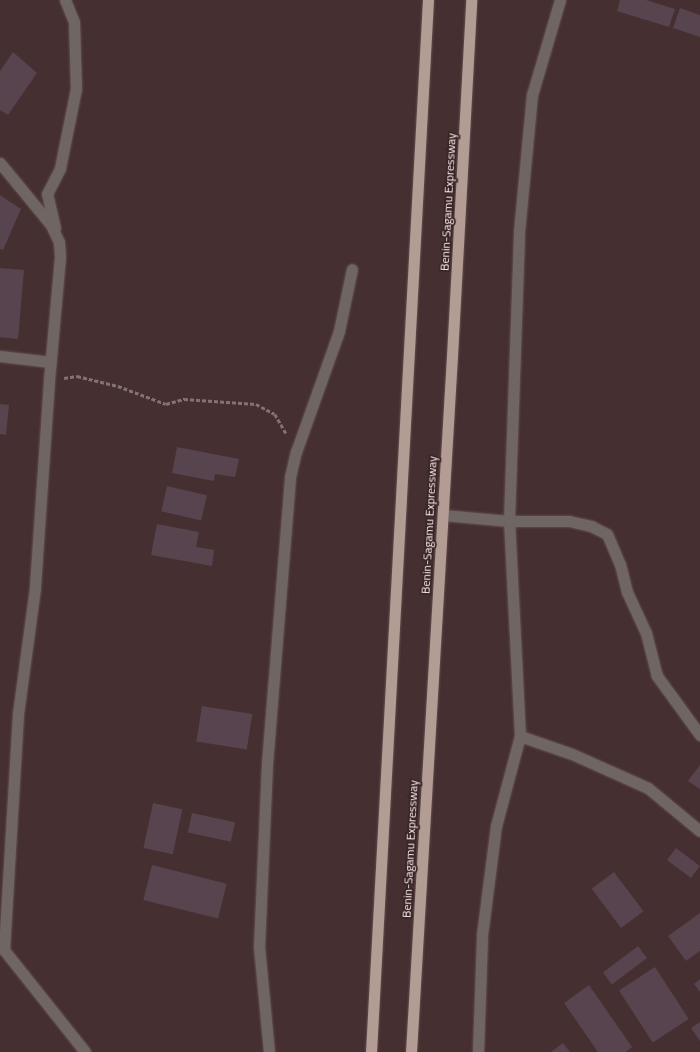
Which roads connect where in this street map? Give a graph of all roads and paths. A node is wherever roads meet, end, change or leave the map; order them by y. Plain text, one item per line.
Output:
1 (65, 0) edge
2 (428, 0) edge
3 (471, 0) edge
4 (560, 0) edge
5 (0, 163) edge
6 (59, 242) junction
7 (352, 269) dead end
8 (0, 356) edge
9 (51, 362) junction
10 (49, 381) junction
11 (296, 452) junction
12 (443, 515) junction
13 (509, 521) junction
14 (700, 735) edge
15 (520, 736) junction
16 (700, 831) edge
17 (85, 1052) edge
18 (269, 1052) edge
19 (371, 1052) edge
20 (411, 1052) edge
21 (478, 1052) edge

1 - 6 street
2 - 19 highway
3 - 12 highway, Benin-Sagamu Expressway
4 - 13 street
5 - 6 street
6 - 9 street
7 - 11 street
8 - 9 street
9 - 10 street
10 - 11 path
10 - 17 street
11 - 18 street
12 - 13 street
12 - 20 highway, Benin-Sagamu Expressway
13 - 14 street
13 - 15 street
15 - 16 street
15 - 21 street

